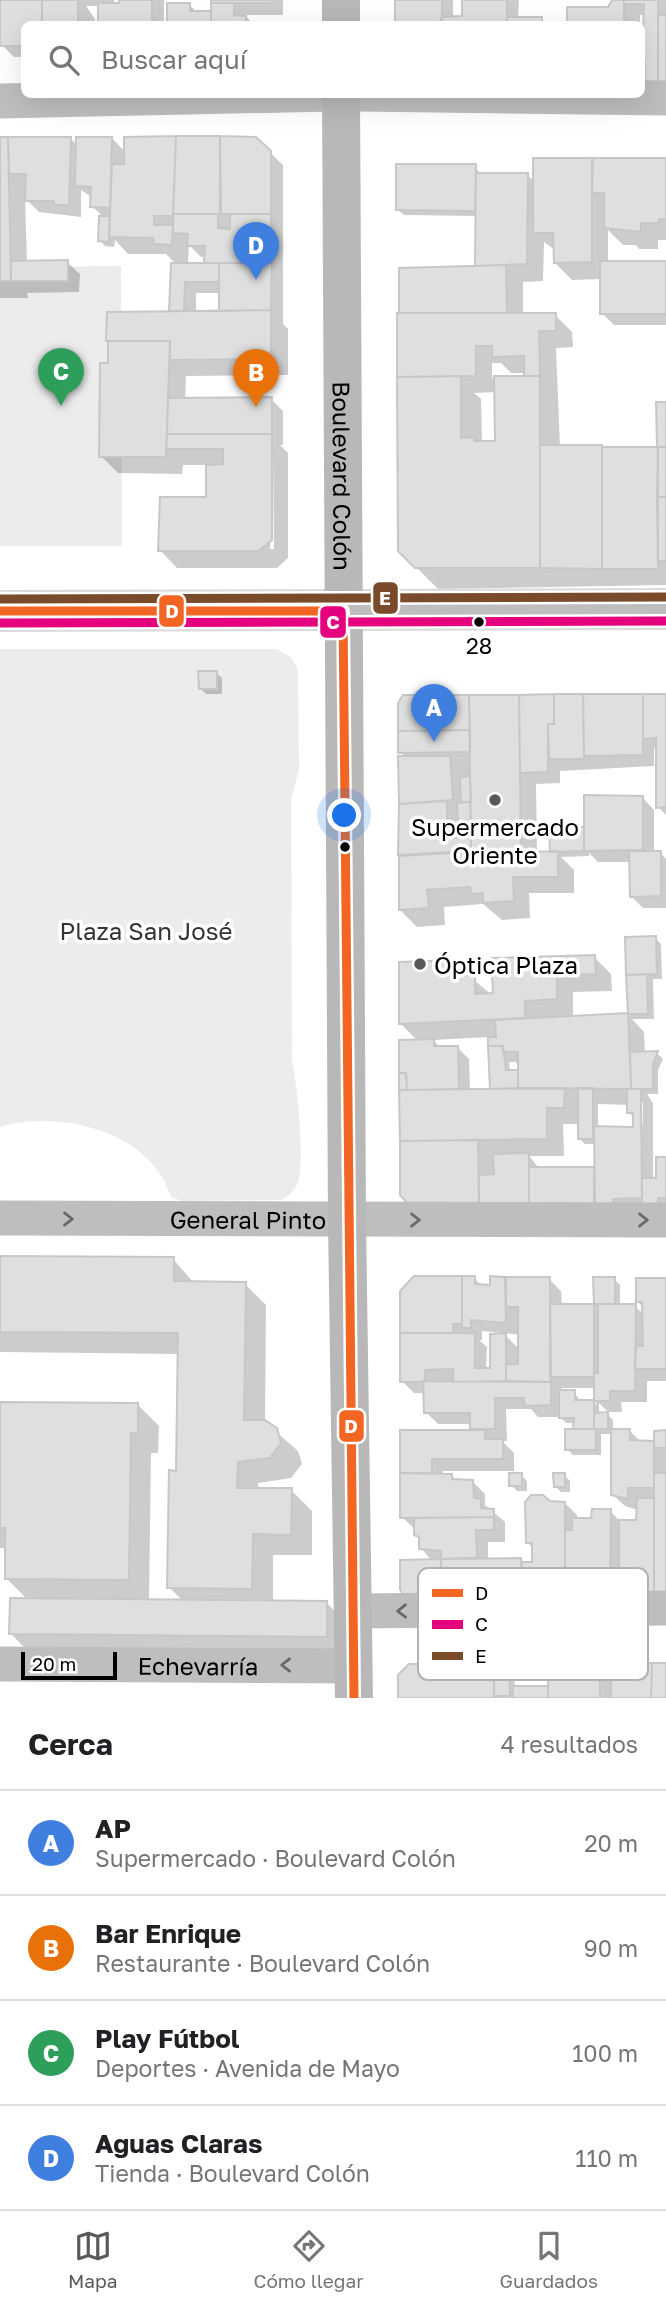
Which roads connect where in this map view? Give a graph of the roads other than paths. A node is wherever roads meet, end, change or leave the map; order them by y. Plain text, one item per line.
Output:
1 (341, 0) edge
2 (341, 21) edge
3 (142, 98) edge
4 (341, 98) edge
5 (645, 98) edge
6 (666, 98) edge
7 (0, 101) edge
8 (666, 609) edge
9 (0, 611) edge
10 (343, 611) junction
11 (0, 1218) edge
12 (347, 1220) junction
13 (666, 1220) edge
14 (648, 1608) edge
15 (666, 1608) edge
16 (418, 1610) edge
17 (354, 1611) junction
18 (0, 1664) edge
19 (354, 1682) edge

1 - 2 main road
3 - 7 street
4 - 10 main road, Boulevard Colón
5 - 6 street
8 - 10 main road
9 - 10 main road
10 - 12 main road, Boulevard Colón
11 -> 12 street, General Pinto
12 -> 13 street, General Pinto
12 - 17 main road, Boulevard Colón
15 -> 14 street
16 -> 17 street
17 - 19 main road, Boulevard Colón
19 -> 18 street, Echevarría

